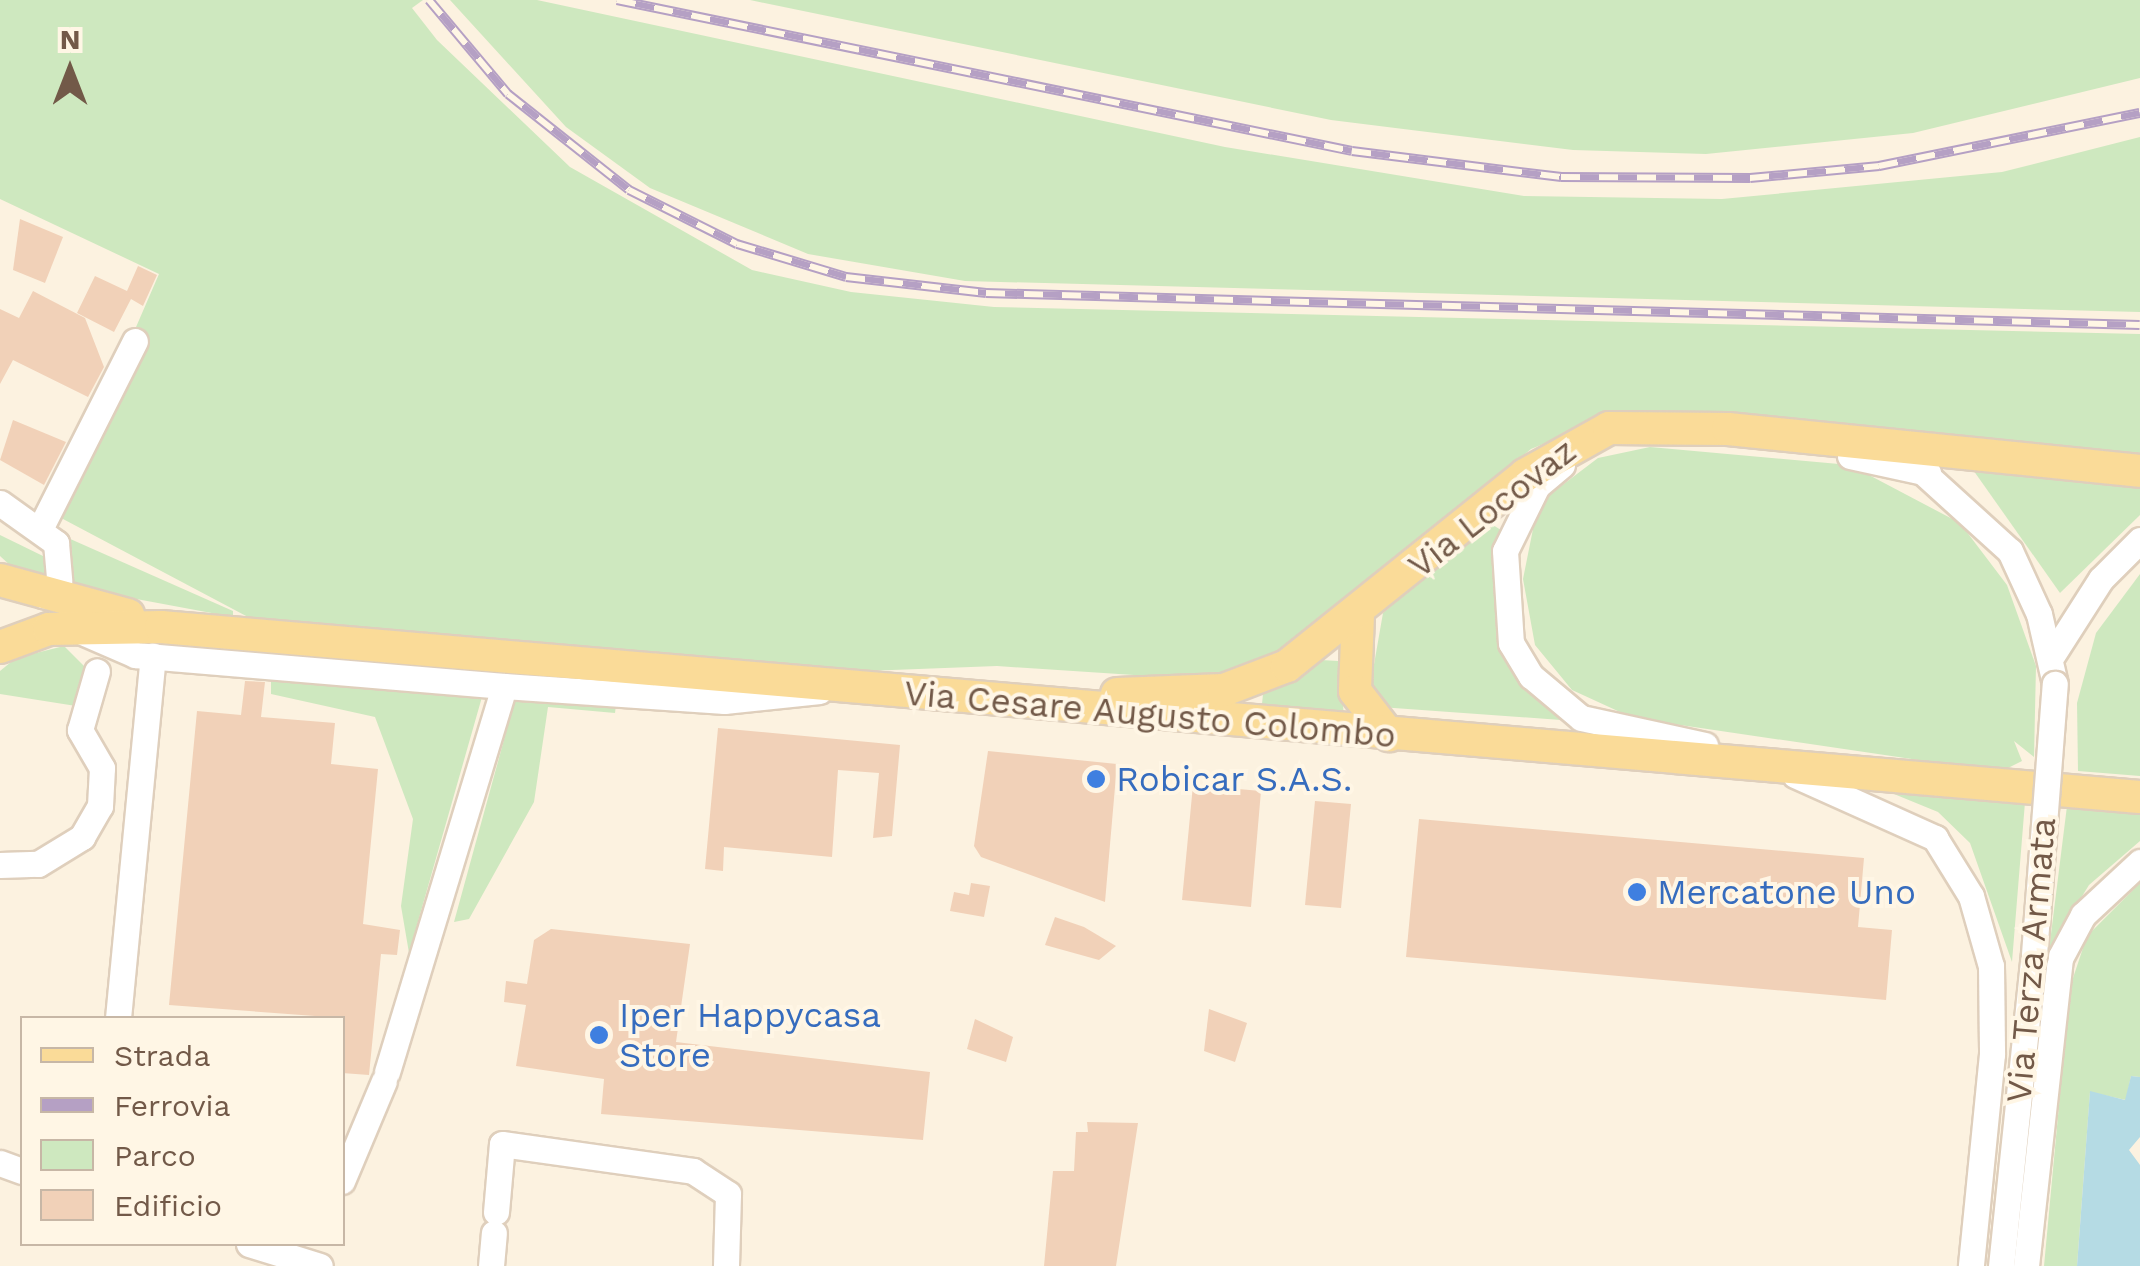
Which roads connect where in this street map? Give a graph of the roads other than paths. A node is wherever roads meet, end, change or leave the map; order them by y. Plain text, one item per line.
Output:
1 (135, 341) dead end
2 (1881, 443) junction
3 (2140, 471) edge
4 (1928, 474) junction
5 (0, 503) edge
6 (42, 525) junction
7 (2140, 540) edge
8 (0, 582) edge
9 (44, 595) junction
10 (1358, 615) junction
11 (157, 641) junction
12 (0, 645) edge
13 (2052, 654) junction
14 (97, 671) dead end
15 (504, 686) junction
16 (843, 686) junction
17 (995, 701) junction
18 (1389, 735) junction
19 (1776, 768) junction
20 (1824, 772) junction
21 (2140, 797) edge
22 (2140, 862) edge
23 (0, 864) edge
24 (118, 1016) edge
25 (345, 1174) edge
26 (255, 1246) edge
27 (320, 1266) edge
28 (491, 1266) edge
29 (726, 1266) edge
30 (1970, 1266) edge
31 (2001, 1266) edge
32 (2026, 1266) edge

1 - 6 street
2 - 3 main road, Via Locovaz
2 - 4 street, Via Terza Armata
2 - 10 main road, Via Locovaz
4 - 13 street, Via Terza Armata
4 - 20 street, Via Locovaz
5 - 6 street
6 - 9 street
7 - 13 street
8 - 9 main road, Via Cesare Augusto Colombo
8 - 12 main road, Via Cesare Augusto Colombo
9 - 11 main road, Via Cesare Augusto Colombo
10 - 17 main road, Via Locovaz
10 - 18 main road
11 - 12 main road, Via Cesare Augusto Colombo
11 - 15 street
11 - 16 main road, Via Cesare Augusto Colombo
11 - 24 street
13 - 31 street, Via Terza Armata, bridge
14 - 23 street
15 - 16 street
15 - 25 street
16 - 17 main road, Via Cesare Augusto Colombo
17 - 18 main road, Via Cesare Augusto Colombo
18 - 19 main road, Via Cesare Augusto Colombo
19 - 20 main road, Via Cesare Augusto Colombo
19 - 30 street, Via Terza Armata
20 - 21 main road, Via Cesare Augusto Colombo
22 - 32 street, Via Terza Armata
26 - 27 street
28 - 29 street

